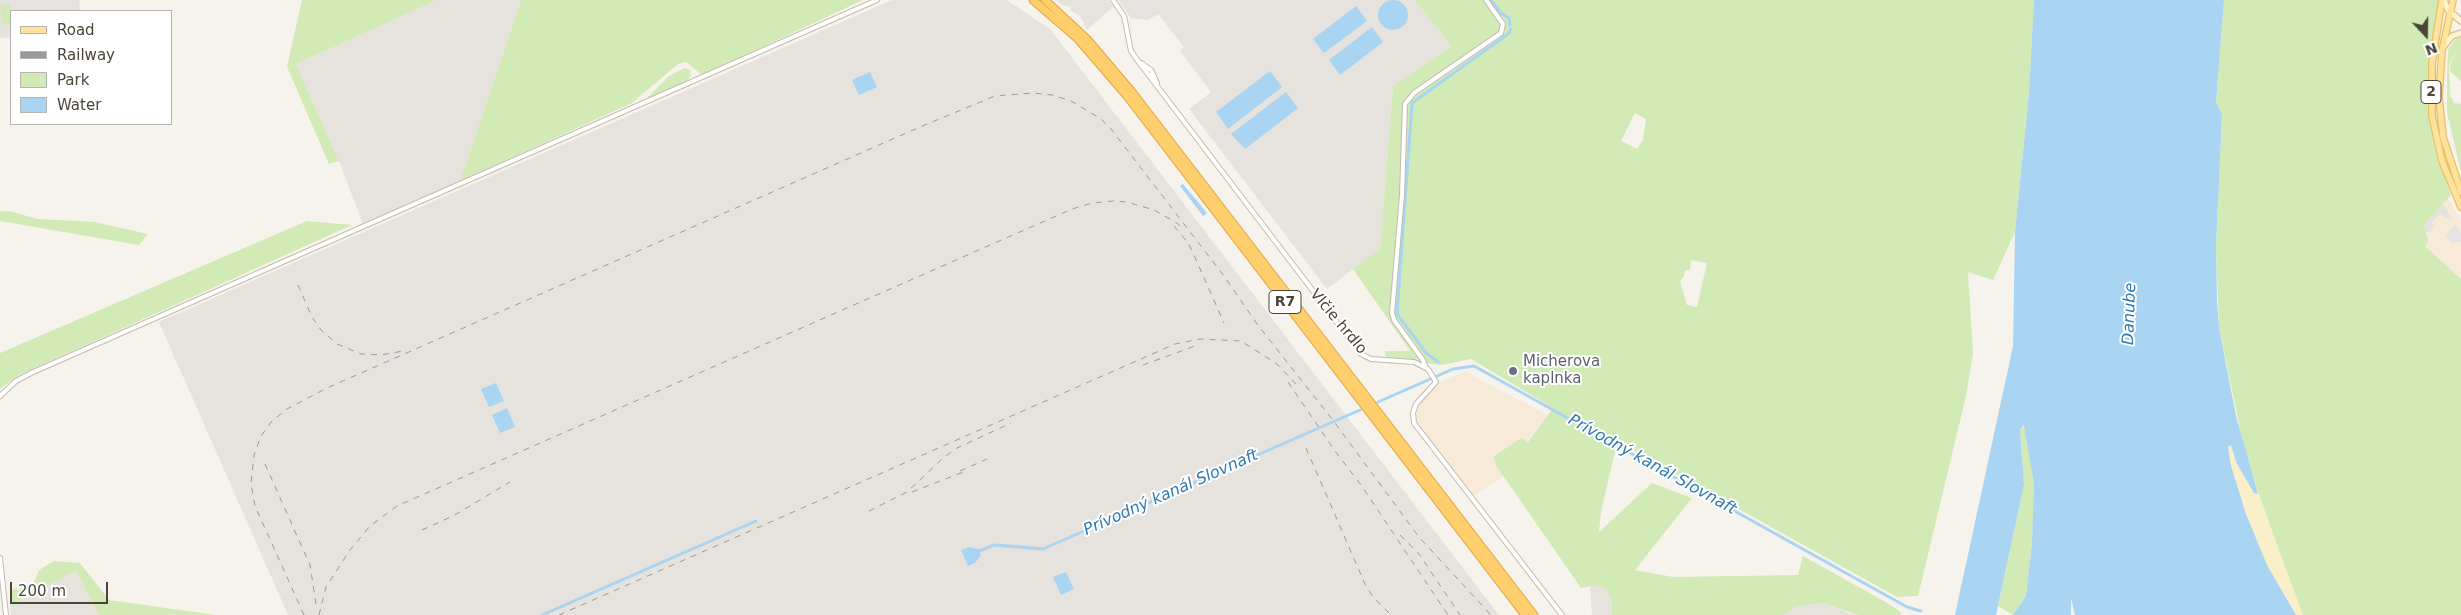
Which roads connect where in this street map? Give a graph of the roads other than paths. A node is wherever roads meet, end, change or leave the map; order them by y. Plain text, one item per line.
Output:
1 (877, 0) edge
2 (1033, 0) edge
3 (1045, 0) edge
4 (1114, 0) edge
5 (1486, 0) edge
6 (2443, 0) edge
7 (2453, 0) edge
8 (2450, 11) junction
9 (2461, 21) edge
10 (2461, 33) edge
11 (2442, 51) junction
12 (2461, 192) edge
13 (2461, 207) edge
14 (1425, 366) junction
15 (0, 396) edge
16 (0, 558) edge
17 (6, 615) edge
18 (1525, 615) edge
19 (1534, 615) edge
20 (1562, 615) edge

1 - 15 street
2 - 18 highway, R7
3 - 19 highway, R7
4 - 14 street, Vlčie hrdlo
5 - 14 street
6 - 8 street
6 - 13 main road, 2
7 - 8 main road, 2
8 - 9 street
8 - 11 main road, 2
10 - 11 street
11 - 12 main road, 2
14 - 20 street
16 - 17 street

